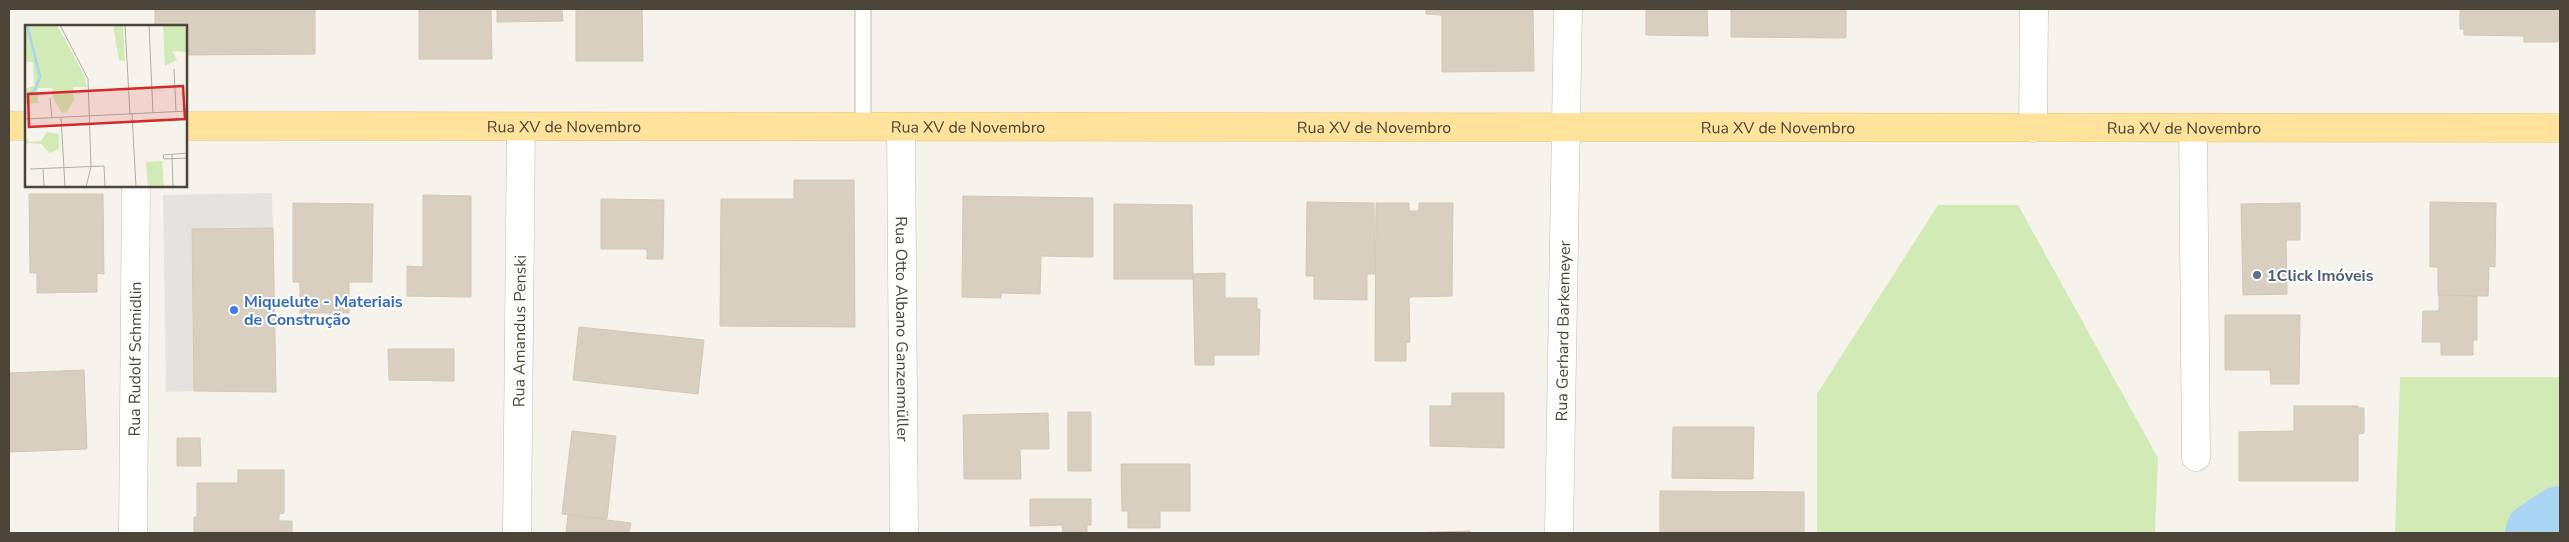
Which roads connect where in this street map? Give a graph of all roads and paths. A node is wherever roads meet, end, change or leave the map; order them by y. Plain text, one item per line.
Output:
1 (863, 9) edge
2 (1568, 9) edge
3 (2034, 9) edge
4 (9, 126) edge
5 (25, 126) edge
6 (188, 126) edge
7 (901, 126) junction
8 (521, 127) junction
9 (863, 128) junction
10 (1566, 128) junction
11 (2033, 128) junction
12 (2192, 128) junction
13 (2560, 128) edge
14 (136, 188) edge
15 (2196, 456) dead end
16 (133, 533) edge
17 (518, 533) edge
18 (904, 533) edge
19 (1559, 533) edge

1 - 9 lane
2 - 10 street, Rua Gerhard Barkemeyer
3 - 11 street
4 - 5 main road
6 - 8 main road, Rua XV de Novembro
7 - 9 main road, Rua XV de Novembro
7 - 10 main road, Rua XV de Novembro
7 - 18 street, Rua Otto Albano Ganzenmüller
8 - 9 main road, Rua XV de Novembro
8 - 17 street, Rua Amandus Penski
10 - 11 main road, Rua XV de Novembro
10 - 19 street, Rua Gerhard Barkemeyer
11 - 12 main road, Rua XV de Novembro
12 - 13 main road, Rua XV de Novembro
12 - 15 street
14 - 16 street, Rua Rudolf Schmidlin

